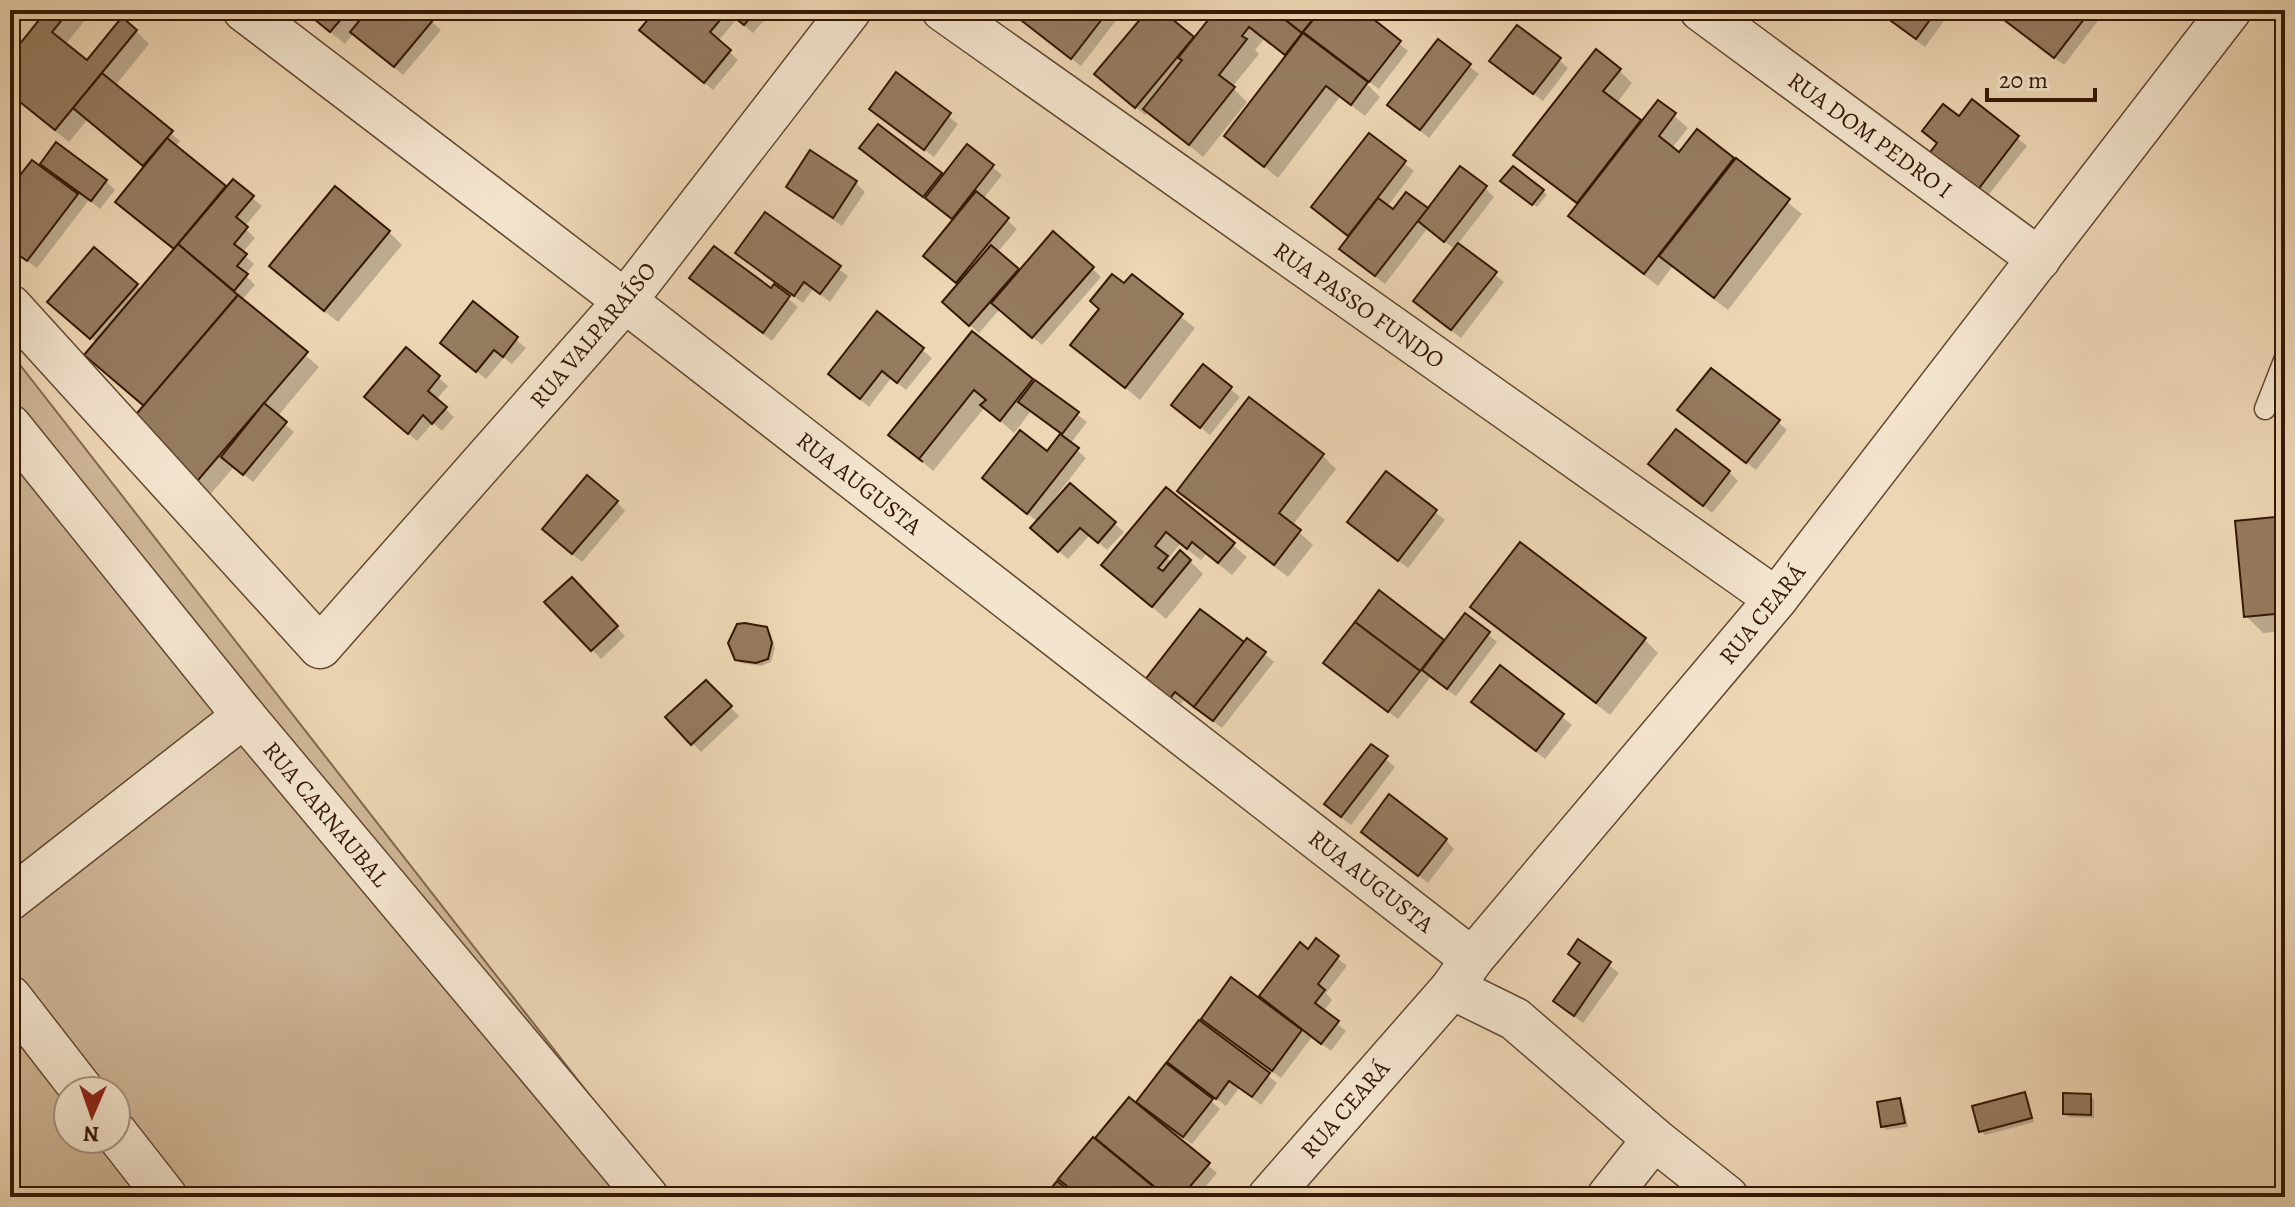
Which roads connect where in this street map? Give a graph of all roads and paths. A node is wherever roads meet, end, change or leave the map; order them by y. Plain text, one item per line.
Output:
1 (244, 10) edge
2 (850, 10) edge
3 (943, 10) edge
4 (1701, 10) edge
5 (2230, 10) edge
6 (2039, 259) junction
7 (625, 301) junction
8 (10, 306) edge
9 (2285, 358) edge
10 (2265, 409) dead end
11 (10, 426) edge
12 (1776, 599) junction
13 (244, 716) junction
14 (10, 899) edge
15 (1462, 974) junction
16 (10, 997) edge
17 (71, 1075) edge
18 (1654, 1139) junction
19 (132, 1153) edge
20 (166, 1197) edge
21 (647, 1197) edge
22 (1269, 1197) edge
23 (1608, 1197) edge
24 (1727, 1197) edge

1 - 7 street, RUA AUGUSTA
2 - 7 street, RUA VALPARAÍSO
3 - 12 street, RUA PASSO FUNDO
4 - 6 street, RUA DOM PEDRO I
5 - 6 street, RUA CEARÁ
6 - 12 street, RUA CEARÁ
7 - 8 street, RUA VALPARAÍSO
7 - 15 street, RUA AUGUSTA
9 - 10 lane
11 - 13 street, RUA CARNAUBAL
12 - 15 street, RUA CEARÁ
13 - 14 street
13 - 21 street, RUA CARNAUBAL
15 - 18 street, RUA AUGUSTA
15 - 22 street, RUA CEARÁ
16 - 17 street
18 - 23 street
18 - 24 street, RUA AUGUSTA
19 - 20 street

